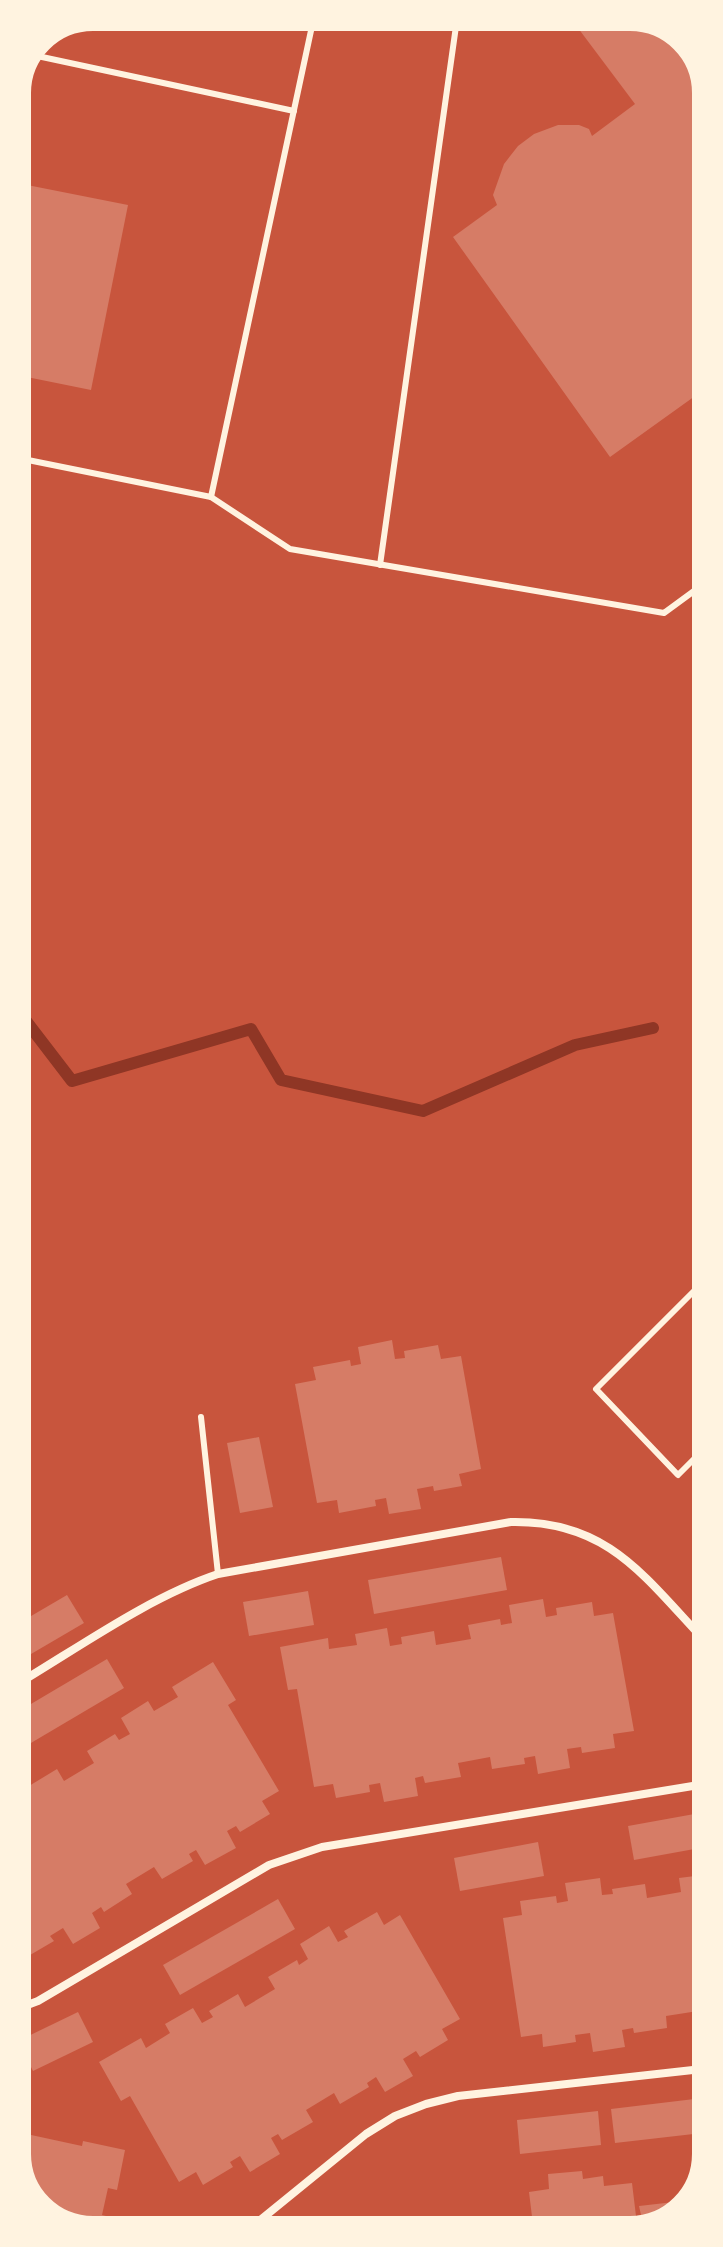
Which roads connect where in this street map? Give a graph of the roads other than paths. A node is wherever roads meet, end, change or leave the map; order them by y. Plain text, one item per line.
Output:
1 (312, 26) edge
2 (456, 26) edge
3 (37, 56) edge
4 (294, 111) junction
5 (26, 460) edge
6 (211, 497) junction
7 (380, 565) junction
8 (697, 589) edge
9 (697, 1288) edge
10 (201, 1417) dead end
11 (697, 1456) edge
12 (218, 1574) junction
13 (697, 1633) edge
14 (26, 1679) edge
15 (697, 1785) edge
16 (26, 2006) edge
17 (697, 2070) edge
18 (259, 2221) edge

1 - 4 lane
2 - 7 lane
3 - 4 lane
4 - 6 lane
5 - 6 lane
6 - 7 lane
7 - 8 lane
9 - 11 lane
10 - 12 lane
12 - 13 street
12 - 14 street
15 - 16 street
17 - 18 street

